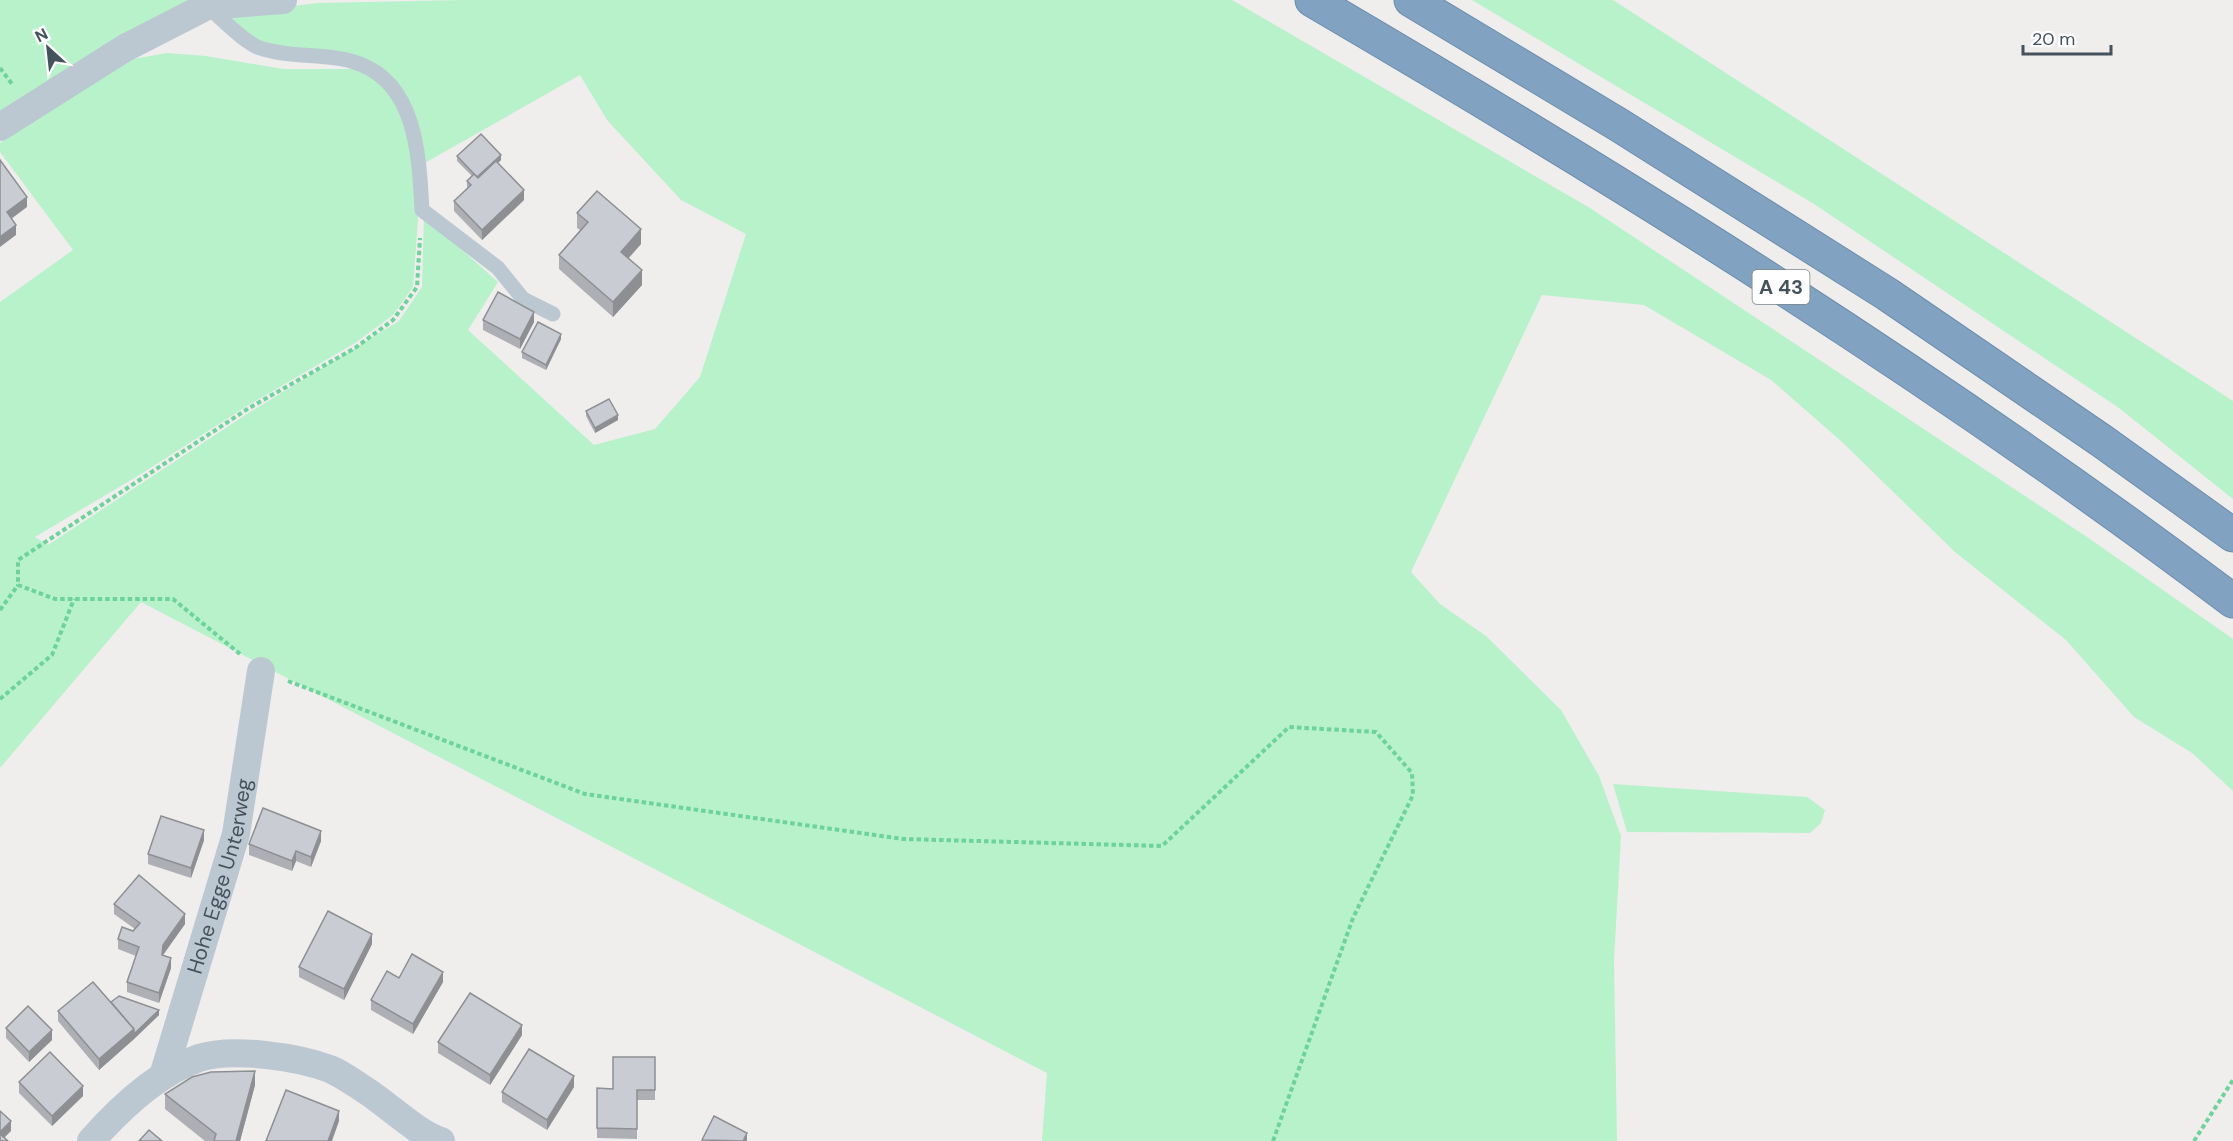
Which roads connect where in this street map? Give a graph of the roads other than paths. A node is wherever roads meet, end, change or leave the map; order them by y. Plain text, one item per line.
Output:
1 (283, 0) edge
2 (1312, 0) edge
3 (1411, 0) edge
4 (207, 6) junction
5 (0, 127) edge
6 (552, 314) dead end
7 (2233, 535) edge
8 (2233, 602) edge
9 (261, 671) road end
10 (162, 1076) junction
11 (91, 1141) edge
12 (441, 1141) edge

1 - 4 street
2 - 8 highway, A 43
3 - 7 highway, A 43
4 - 5 street
4 - 6 lane
9 - 10 street, Hohe Egge Unterweg
10 - 11 street
10 - 12 street

